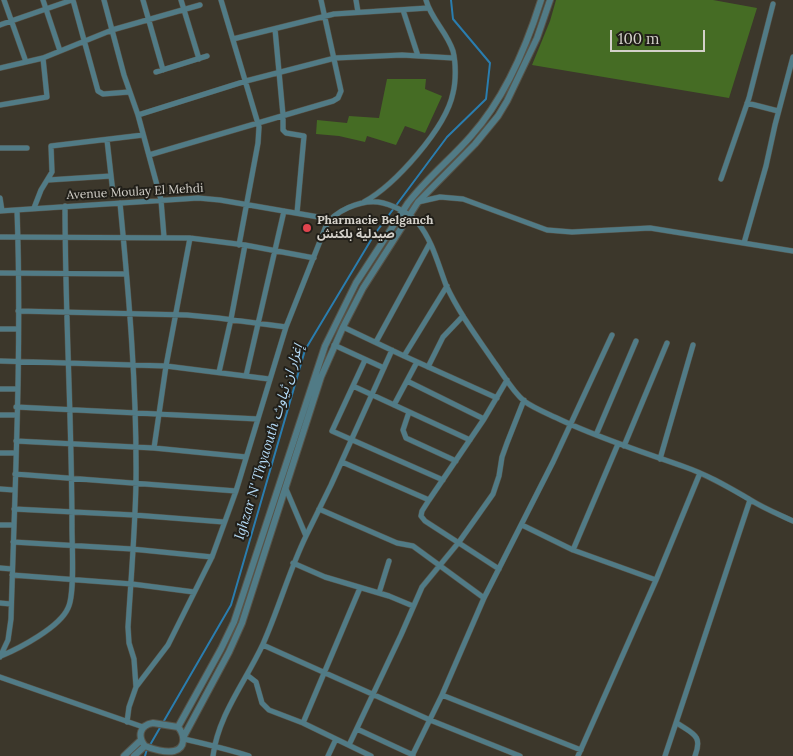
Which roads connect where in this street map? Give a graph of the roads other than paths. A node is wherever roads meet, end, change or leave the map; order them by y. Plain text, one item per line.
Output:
1 (4, 0) edge
2 (43, 0) edge
3 (73, 0) edge
4 (104, 0) edge
5 (143, 0) edge
6 (180, 0) edge
7 (221, 0) edge
8 (321, 0) edge
9 (356, 0) edge
10 (426, 0) edge
11 (541, 0) edge
12 (550, 0) edge
13 (773, 4) dead end
14 (200, 5) dead end
15 (428, 8) junction
16 (46, 9) junction
17 (184, 9) junction
18 (403, 10) junction
19 (358, 12) junction
20 (536, 15) junction
21 (325, 16) junction
22 (545, 16) junction
23 (149, 20) junction
24 (12, 21) junction
25 (0, 25) edge
26 (275, 29) junction
27 (112, 30) junction
28 (233, 39) junction
29 (85, 40) junction
30 (60, 51) junction
31 (207, 56) dead end
32 (418, 56) junction
33 (793, 57) edge
34 (43, 58) junction
35 (199, 58) junction
36 (335, 58) junction
37 (453, 58) junction
38 (26, 62) junction
39 (0, 68) edge
40 (163, 70) junction
41 (156, 72) dead end
42 (279, 73) junction
43 (510, 75) junction
44 (518, 80) junction
45 (246, 82) junction
46 (129, 92) junction
47 (747, 103) junction
48 (0, 105) edge
49 (778, 111) junction
50 (283, 115) junction
51 (138, 116) junction
52 (258, 122) junction
53 (143, 135) junction
54 (107, 140) junction
55 (0, 148) edge
56 (27, 148) dead end
57 (148, 155) junction
58 (111, 176) junction
59 (721, 179) dead end
60 (48, 180) junction
61 (113, 193) dead end
62 (0, 198) edge
63 (161, 200) junction
64 (408, 202) junction
65 (418, 202) junction
66 (120, 203) junction
67 (359, 204) junction
68 (248, 205) junction
69 (65, 206) junction
70 (34, 208) junction
71 (17, 210) junction
72 (399, 210) junction
73 (1, 211) edge
74 (284, 211) junction
75 (297, 213) junction
76 (409, 215) junction
77 (330, 219) junction
78 (65, 236) junction
79 (0, 237) edge
80 (18, 237) junction
81 (164, 237) junction
82 (123, 238) junction
83 (190, 238) junction
84 (430, 243) junction
85 (744, 243) junction
86 (239, 244) junction
87 (245, 245) junction
88 (275, 251) junction
89 (793, 251) edge
90 (314, 258) junction
91 (0, 273) edge
92 (18, 273) junction
93 (66, 274) junction
94 (126, 274) junction
95 (447, 286) junction
96 (18, 311) junction
97 (66, 312) junction
98 (130, 314) junction
99 (176, 315) junction
100 (463, 316) junction
101 (231, 319) junction
102 (259, 323) junction
103 (286, 326) junction
104 (343, 327) junction
105 (0, 329) edge
106 (17, 329) junction
107 (612, 335) dead end
108 (636, 340) dead end
109 (376, 342) junction
110 (667, 343) dead end
111 (334, 345) junction
112 (693, 345) dead end
113 (392, 350) junction
114 (404, 356) junction
115 (365, 360) junction
116 (0, 361) edge
117 (17, 361) junction
118 (69, 362) junction
119 (417, 362) junction
120 (132, 364) junction
121 (166, 366) junction
122 (428, 367) junction
123 (384, 368) junction
124 (219, 372) junction
125 (246, 376) junction
126 (269, 379) junction
127 (507, 380) junction
128 (407, 381) junction
129 (353, 386) junction
130 (0, 389) edge
131 (17, 389) junction
132 (371, 394) junction
133 (497, 398) junction
134 (524, 400) junction
135 (394, 405) junction
136 (16, 407) junction
137 (71, 409) junction
138 (135, 412) junction
139 (409, 412) junction
140 (160, 413) junction
141 (0, 415) edge
142 (16, 415) junction
143 (258, 419) junction
144 (484, 419) junction
145 (571, 425) junction
146 (596, 435) junction
147 (352, 439) junction
148 (470, 440) junction
149 (16, 441) junction
150 (71, 444) junction
151 (621, 445) junction
152 (135, 447) junction
153 (154, 448) junction
154 (0, 453) edge
155 (16, 453) junction
156 (246, 457) junction
157 (660, 459) junction
158 (456, 461) junction
159 (342, 462) junction
160 (700, 473) junction
161 (15, 474) junction
162 (71, 478) junction
163 (443, 480) junction
164 (136, 483) junction
165 (0, 489) edge
166 (286, 489) junction
167 (14, 490) junction
168 (236, 491) junction
169 (429, 500) junction
170 (750, 500) junction
171 (14, 509) junction
172 (319, 509) junction
173 (72, 511) junction
174 (134, 515) junction
175 (793, 521) edge
176 (224, 522) junction
177 (0, 524) edge
178 (14, 525) junction
179 (522, 525) junction
180 (306, 536) junction
181 (13, 542) junction
182 (459, 542) junction
183 (72, 545) junction
184 (132, 549) junction
185 (573, 550) junction
186 (212, 557) junction
187 (389, 561) dead end
188 (293, 564) junction
189 (438, 565) junction
190 (0, 568) edge
191 (499, 569) junction
192 (12, 572) junction
193 (72, 578) junction
194 (656, 580) junction
195 (132, 584) junction
196 (360, 588) junction
197 (194, 592) junction
198 (379, 593) junction
199 (484, 598) junction
200 (0, 603) edge
201 (12, 604) junction
202 (413, 606) junction
203 (0, 639) edge
204 (8, 640) junction
205 (263, 645) junction
206 (1, 657) edge
207 (324, 672) junction
208 (247, 675) junction
209 (0, 677) edge
210 (136, 687) junction
211 (373, 694) junction
212 (442, 695) junction
213 (430, 720) junction
214 (127, 722) junction
215 (303, 723) junction
216 (677, 723) junction
217 (144, 727) junction
218 (178, 727) junction
219 (357, 728) junction
220 (184, 737) junction
221 (336, 739) junction
222 (143, 743) junction
223 (349, 745) junction
224 (214, 747) junction
225 (582, 750) junction
226 (413, 755) edge
227 (124, 756) edge
228 (134, 756) edge
229 (213, 756) edge
230 (249, 756) edge
231 (328, 756) edge
232 (371, 756) edge
233 (520, 756) edge
234 (578, 756) edge
235 (665, 756) edge
236 (695, 756) edge

1 - 24 street
2 - 16 street
3 - 16 street
3 - 29 street
4 - 27 street
5 - 23 street
6 - 17 street
7 - 28 street
8 - 21 street
9 - 19 street
10 - 15 street
11 - 20 street
12 - 22 street
13 - 47 street
14 - 17 street
15 - 18 street
15 - 37 street
16 - 24 street
16 - 30 street
17 - 23 street
17 - 35 street
18 - 19 street
18 - 32 street
19 - 21 street
20 - 22 street
20 - 43 street
21 - 26 street
21 - 36 street
22 - 44 street
23 - 27 street
23 - 40 street
24 - 25 street
24 - 38 street
26 - 28 street
26 - 42 street
27 - 29 street
27 - 46 street
28 - 45 street
29 - 30 street
29 - 46 street
30 - 34 street
31 - 35 street
32 - 36 street
32 - 37 street
33 - 49 street
34 - 38 street
34 - 48 street
35 - 40 street
36 - 42 street
36 - 50 street
37 - 67 street
38 - 39 street
40 - 41 street
42 - 45 street
42 - 50 street
43 - 44 street
43 - 64 street
44 - 65 street
45 - 51 street
45 - 52 street
46 - 51 street
47 - 49 street
47 - 59 street
49 - 85 street
50 - 52 street
50 - 75 street
51 - 53 street
52 - 57 street
52 - 68 street
53 - 54 street
53 - 57 street
54 - 58 street
54 - 60 street
55 - 56 street
57 - 63 street
58 - 60 street
58 - 61 street
60 - 70 street
62 - 73 street
63 - 66 street, Avenue Moulay El Mehdi
63 - 68 street, Avenue Moulay El Mehdi
63 - 81 street
64 - 65 street
64 - 72 street
65 - 76 street
65 - 85 street
66 - 69 street, Avenue Moulay El Mehdi
66 - 82 street
67 - 72 street
67 - 77 street
68 - 74 street, Avenue Moulay El Mehdi
68 - 86 street
69 - 70 street, Avenue Moulay El Mehdi
69 - 78 street
70 - 71 street, Avenue Moulay El Mehdi
71 - 73 street, Avenue Moulay El Mehdi
71 - 80 street
72 - 76 street
72 - 218 street
74 - 75 street, Avenue Moulay El Mehdi
74 - 88 street
75 - 77 street, Avenue Moulay El Mehdi
76 - 84 street
76 - 104 street
77 - 90 street
78 - 80 street
78 - 82 street
78 - 93 street
79 - 80 street
80 - 92 street
81 - 82 street
81 - 83 street
82 - 94 street
83 - 86 street
83 - 99 street
84 - 95 street
84 - 109 street
85 - 89 street
86 - 87 street
87 - 88 street
87 - 101 street
88 - 90 street
88 - 102 street
90 - 103 street
91 - 92 street
92 - 93 street
92 - 96 street
93 - 94 street
93 - 97 street
94 - 98 street
95 - 100 street
95 - 114 street
96 - 97 street
96 - 106 street
97 - 98 street
97 - 118 street
98 - 99 street
98 - 120 street
99 - 101 street
99 - 121 street
100 - 122 street
100 - 127 street
101 - 102 street
101 - 124 street
102 - 103 street
102 - 125 street
103 - 126 street
104 - 109 street
104 - 111 street
105 - 106 street
106 - 117 street
107 - 145 street
108 - 146 street
109 - 113 street
110 - 151 street
111 - 115 street
111 - 166 street
112 - 157 street
113 - 114 street
113 - 123 street
114 - 119 street
115 - 123 street
115 - 129 street
116 - 117 street
117 - 118 street
117 - 131 street
118 - 120 street
118 - 137 street
119 - 122 street
119 - 128 street
120 - 121 street
120 - 138 street
121 - 124 street
121 - 140 street
122 - 133 street
123 - 132 street
124 - 125 street
125 - 126 street
126 - 143 street
127 - 133 street
127 - 134 street
128 - 135 street
128 - 144 street
129 - 132 street
129 - 147 street
130 - 131 street
131 - 136 street
132 - 135 street
132 - 147 street
133 - 144 street
134 - 145 street
134 - 182 street
135 - 139 street
136 - 137 street
136 - 142 street
137 - 138 street
137 - 150 street
138 - 140 street
138 - 152 street
139 - 148 street
139 - 158 street
140 - 143 street
140 - 153 street
141 - 142 street
142 - 149 street
143 - 156 street
144 - 148 street
145 - 146 street
145 - 179 street
146 - 151 street
147 - 159 street
147 - 163 street
148 - 158 street
149 - 150 street
149 - 155 street
150 - 152 street
150 - 162 street
151 - 157 street
151 - 185 street
152 - 153 street
152 - 164 street
153 - 156 street
154 - 155 street
155 - 161 street
156 - 168 street
157 - 160 street
158 - 163 street
159 - 169 street
159 - 172 street
160 - 170 street
160 - 194 street
161 - 162 street
161 - 167 street
162 - 164 street
162 - 173 street
163 - 169 street
164 - 168 street
164 - 174 street
165 - 167 street
166 - 180 street
166 - 220 street
167 - 171 street
168 - 176 street
169 - 182 street
170 - 175 street
170 - 216 street
171 - 173 street
171 - 178 street
172 - 180 street
172 - 189 street
173 - 174 street
173 - 183 street
174 - 176 street
174 - 184 street
176 - 186 street
177 - 178 street
178 - 181 street
179 - 185 street
179 - 191 street
180 - 188 street
181 - 183 street
181 - 192 street
182 - 189 street
182 - 191 street
183 - 184 street
183 - 193 street
184 - 186 street
184 - 195 street
185 - 194 street
186 - 197 street
187 - 198 street
188 - 196 street
188 - 205 street
189 - 199 street
189 - 202 street
190 - 192 street
191 - 199 street
192 - 193 street
192 - 201 street
193 - 195 street
193 - 206 street
194 - 225 street
195 - 197 street
195 - 210 street
196 - 198 street
196 - 207 street
197 - 210 street
198 - 202 street
199 - 212 street
200 - 201 street
201 - 204 street
202 - 211 street
203 - 204 street
204 - 206 street
205 - 207 street
205 - 208 street
207 - 211 street
207 - 215 street
208 - 215 street
208 - 224 street
209 - 214 street
210 - 214 street
211 - 213 street
211 - 219 street
212 - 213 street
212 - 225 street
213 - 226 street
213 - 233 street
214 - 217 street
215 - 221 street
216 - 235 street
216 - 236 street
217 - 218 street
217 - 222 street
218 - 220 street
219 - 223 street
219 - 226 street
220 - 222 street
220 - 224 street
221 - 223 street
221 - 231 street
222 - 227 street
222 - 228 street
223 - 232 street
224 - 229 street
224 - 230 street
225 - 234 street

